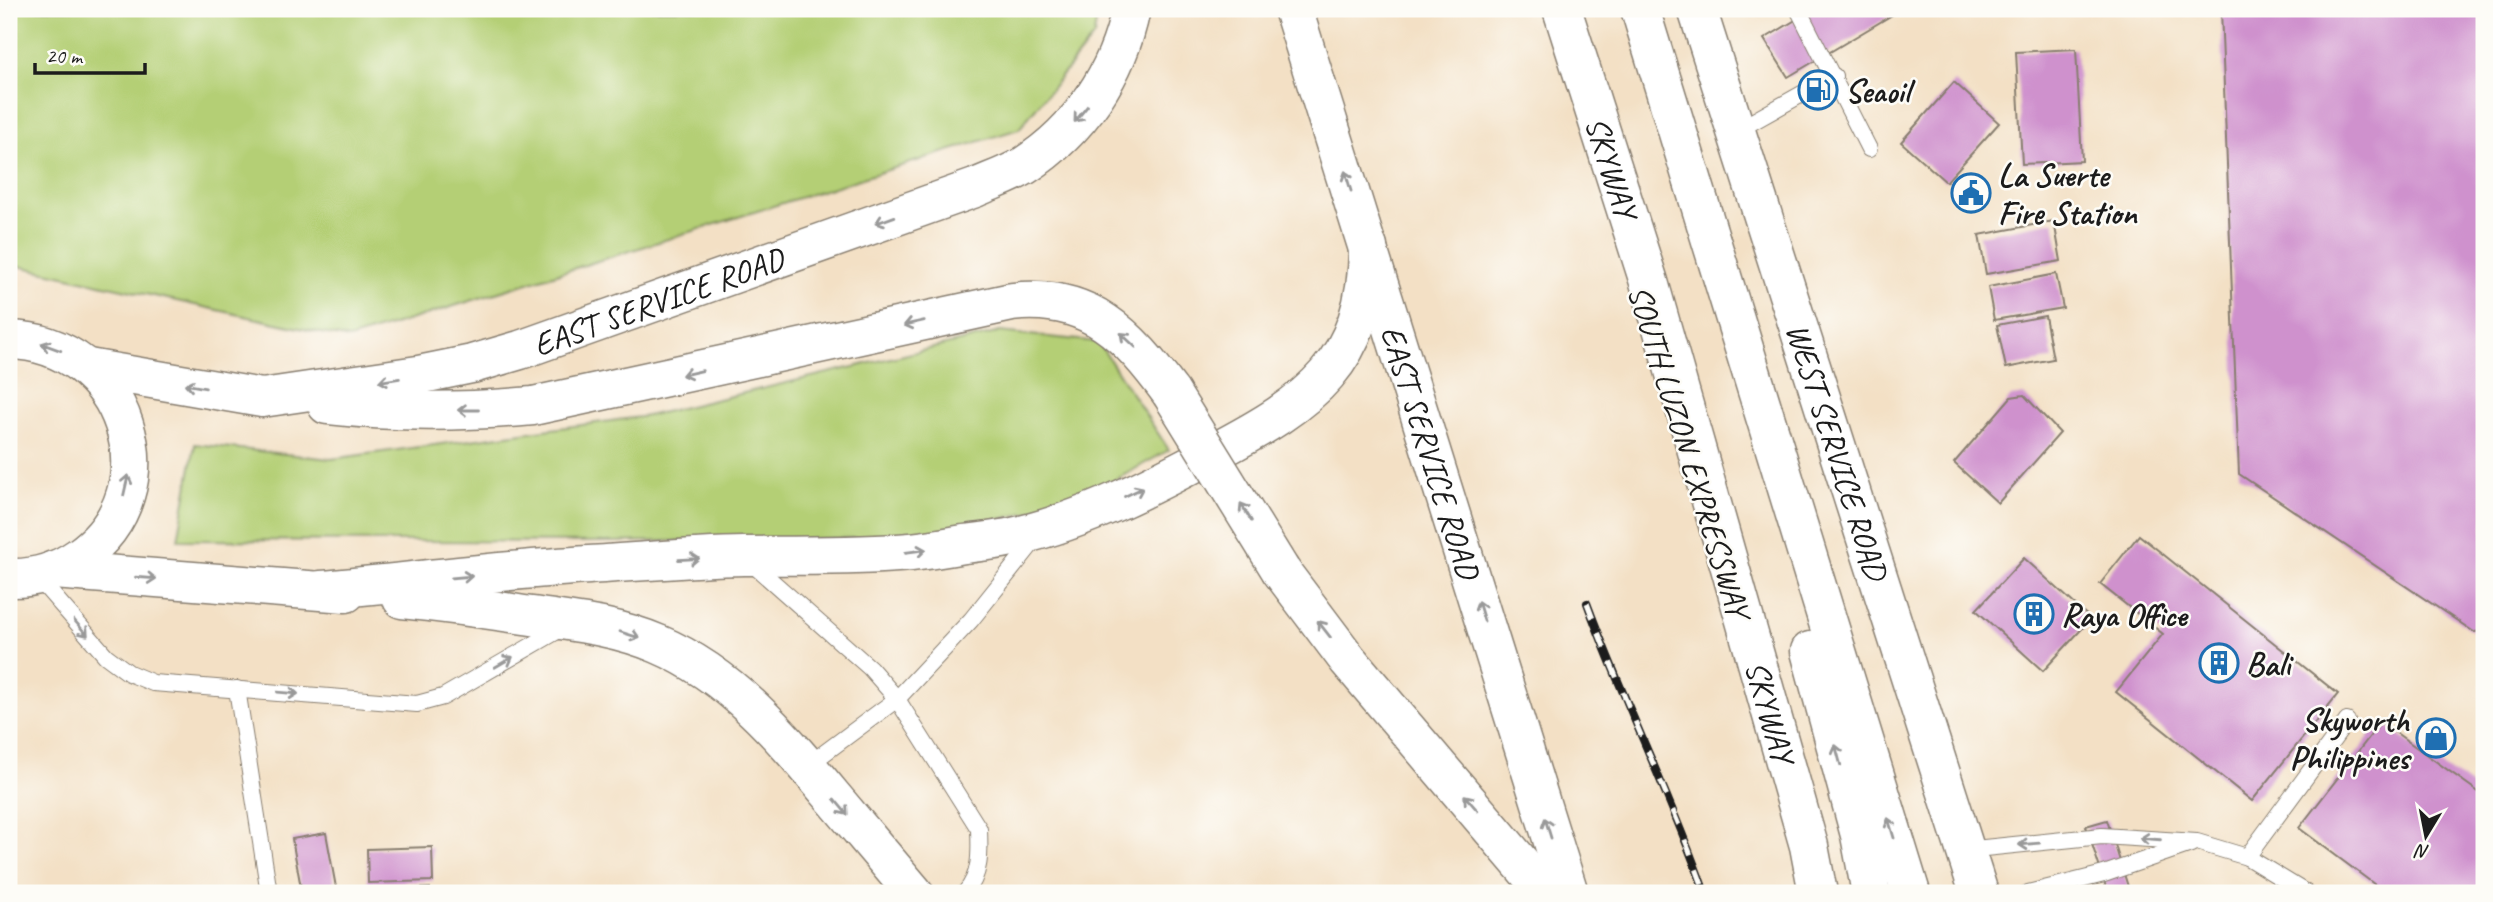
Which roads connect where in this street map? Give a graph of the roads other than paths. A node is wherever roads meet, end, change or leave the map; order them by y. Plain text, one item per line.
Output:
1 (1131, 9) edge
2 (1293, 9) edge
3 (1552, 9) edge
4 (1562, 9) edge
5 (1625, 9) edge
6 (1640, 9) edge
7 (1696, 9) edge
8 (1798, 9) edge
9 (1834, 76) junction
10 (1736, 131) junction
11 (1869, 149) dead end
12 (1368, 247) junction
13 (9, 340) edge
14 (88, 368) junction
15 (262, 398) junction
16 (1044, 529) junction
17 (743, 556) junction
18 (33, 575) edge
19 (321, 590) junction
20 (574, 621) junction
21 (237, 689) junction
22 (897, 699) junction
23 (2347, 721) dead end
24 (807, 766) junction
25 (2197, 842) junction
26 (1965, 850) junction
27 (2248, 857) junction
28 (269, 893) edge
29 (914, 893) edge
30 (965, 893) edge
31 (1546, 893) edge
32 (1569, 893) edge
33 (1818, 893) edge
34 (1829, 893) edge
35 (1871, 893) edge
36 (1911, 893) edge
37 (1979, 893) edge
38 (2028, 893) edge
39 (2305, 893) edge

1 -> 15 main road, EAST SERVICE ROAD
12 -> 2 main road, EAST SERVICE ROAD
3 - 34 main road, SOUTH LUZON EXPRESSWAY
4 - 33 main road, SKYWAY, bridge
35 -> 5 main road, SKYWAY
36 -> 6 main road
7 - 10 main road, WEST SERVICE ROAD
8 - 9 lane
9 - 10 lane
9 - 11 lane
10 - 26 main road, WEST SERVICE ROAD
16 -> 12 main road
32 -> 12 main road, EAST SERVICE ROAD
14 -> 13 main road
15 -> 14 main road, EAST SERVICE ROAD
18 -> 14 main road
31 -> 15 main road, bridge
17 -> 16 main road
16 - 22 lane
19 -> 17 main road
17 - 22 lane
18 -> 19 main road
18 -> 21 lane
19 - 20 main road
21 -> 20 lane
20 -> 24 main road
21 - 28 lane
22 - 24 lane
22 - 30 lane
23 - 27 lane
24 -> 29 main road
25 -> 26 lane
25 - 27 lane
25 - 38 lane
26 - 37 main road, WEST SERVICE ROAD
27 - 39 lane

